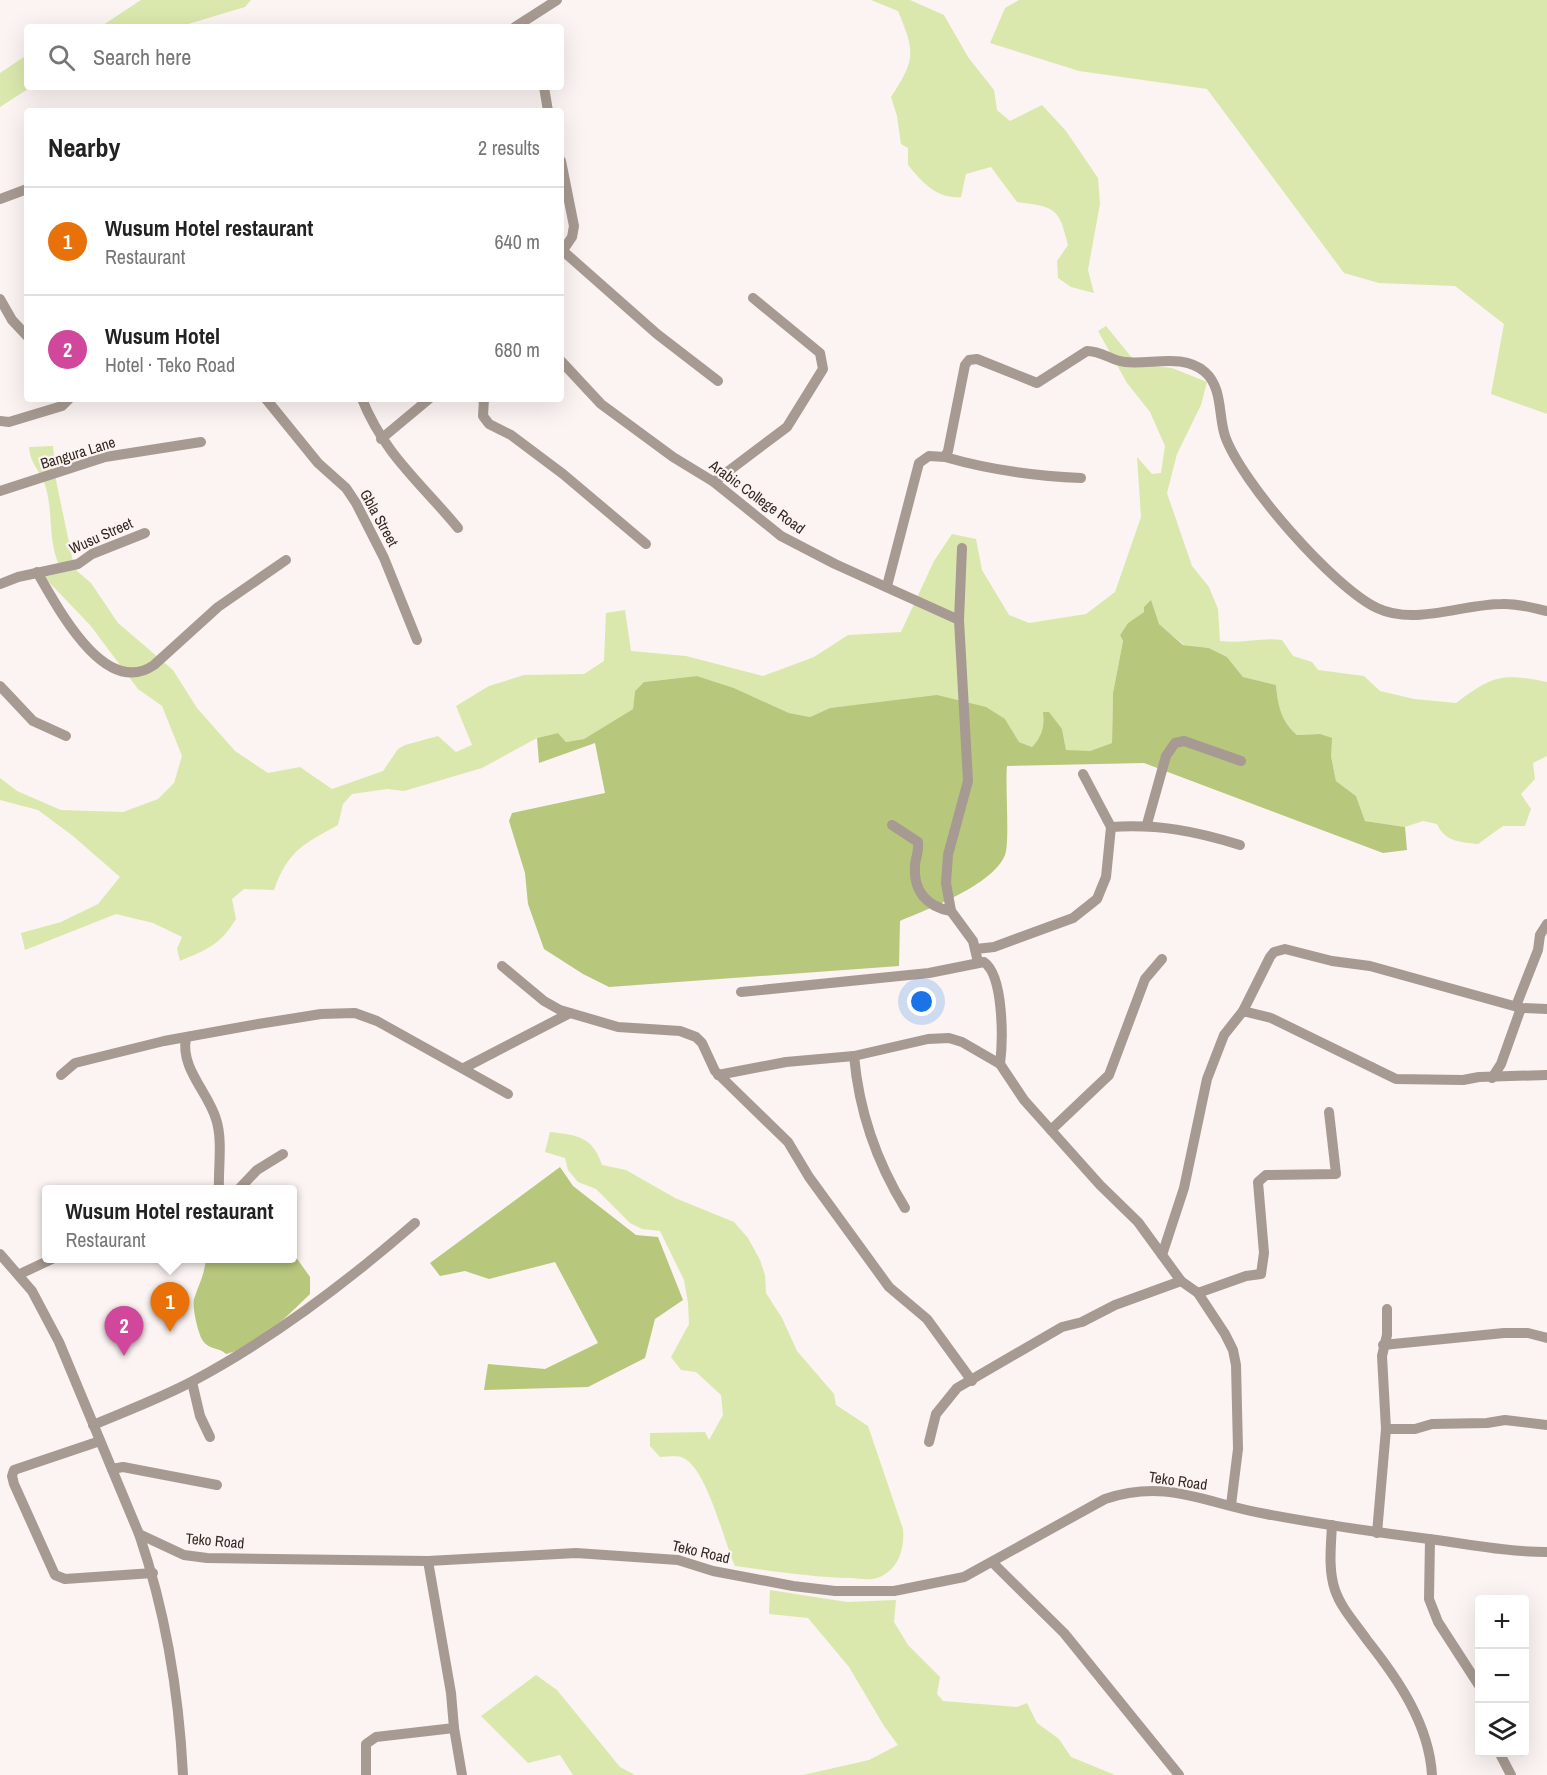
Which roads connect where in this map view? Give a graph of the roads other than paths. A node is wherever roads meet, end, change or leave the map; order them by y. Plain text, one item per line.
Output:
1 (557, 0) edge
2 (519, 24) edge
3 (544, 90) edge
4 (548, 108) edge
5 (564, 176) edge
6 (24, 190) edge
7 (0, 199) edge
8 (564, 249) edge
9 (564, 254) edge
10 (753, 298) dead end
11 (0, 299) edge
12 (24, 333) edge
13 (564, 365) edge
14 (718, 381) dead end
15 (66, 402) edge
16 (268, 402) edge
17 (363, 402) edge
18 (425, 402) edge
19 (484, 402) edge
20 (0, 421) edge
21 (381, 440) junction
22 (201, 442) dead end
23 (945, 457) junction
24 (1081, 478) dead end
25 (714, 482) junction
26 (0, 491) edge
27 (458, 528) dead end
28 (145, 533) dead end
29 (646, 544) dead end
30 (962, 548) dead end
31 (286, 560) dead end
32 (38, 572) junction
33 (0, 584) edge
34 (888, 586) junction
35 (1547, 611) edge
36 (959, 621) junction
37 (417, 640) dead end
38 (0, 686) edge
39 (66, 736) dead end
40 (1241, 761) dead end
41 (1083, 774) dead end
42 (1147, 824) junction
43 (892, 825) dead end
44 (1111, 826) junction
45 (1240, 845) dead end
46 (951, 911) junction
47 (1547, 924) edge
48 (976, 949) junction
49 (1162, 959) dead end
50 (978, 962) junction
51 (502, 966) dead end
52 (741, 992) dead end
53 (1518, 1007) junction
54 (1547, 1009) edge
55 (1243, 1011) junction
56 (570, 1013) junction
57 (186, 1038) junction
58 (854, 1056) junction
59 (1000, 1064) junction
60 (464, 1068) junction
61 (61, 1075) dead end
62 (718, 1075) junction
63 (1547, 1076) edge
64 (1492, 1078) junction
65 (508, 1094) dead end
66 (1329, 1112) dead end
67 (1051, 1130) junction
68 (283, 1154) dead end
69 (219, 1185) edge
70 (243, 1185) edge
71 (905, 1208) dead end
72 (415, 1223) dead end
73 (0, 1254) edge
74 (1162, 1255) junction
75 (43, 1263) edge
76 (20, 1274) junction
77 (1181, 1281) junction
78 (1198, 1293) junction
79 (1387, 1309) dead end
80 (1547, 1338) edge
81 (1383, 1345) junction
82 (972, 1381) junction
83 (192, 1382) junction
84 (93, 1425) junction
85 (1547, 1425) edge
86 (1386, 1429) junction
87 (210, 1437) dead end
88 (100, 1442) junction
89 (929, 1442) dead end
90 (112, 1469) junction
91 (218, 1485) dead end
92 (1231, 1504) junction
93 (1332, 1525) junction
94 (1377, 1533) junction
95 (139, 1534) junction
96 (1430, 1539) junction
97 (1547, 1552) edge
98 (428, 1561) junction
99 (993, 1563) junction
100 (153, 1573) junction
101 (1475, 1681) edge
102 (454, 1728) junction
103 (1502, 1757) edge
104 (183, 1775) edge
105 (366, 1775) edge
106 (462, 1775) edge
107 (1179, 1775) edge
108 (1432, 1775) edge
109 (1511, 1775) edge

1 - 2 street
3 - 4 street
5 - 8 street
6 - 7 street
9 - 14 street
10 - 25 street
11 - 12 street
13 - 25 street, Arabic College Road
15 - 20 street
16 - 37 street, Gbla Street
17 - 21 street
18 - 21 street
19 - 29 street
21 - 27 street
22 - 26 street, Bangura Lane
23 - 24 street
23 - 34 street
23 - 35 street
25 - 34 street, Arabic College Road
28 - 32 street, Wusu Street
30 - 36 street
31 - 32 street
32 - 33 street, Wusu Street
34 - 36 street, Arabic College Road
36 - 46 street
38 - 39 street
40 - 42 street
41 - 44 street
42 - 44 street
42 - 45 street
43 - 46 street
44 - 48 street
46 - 48 street
47 - 53 street
48 - 50 street
49 - 67 street
50 - 52 street
50 - 59 street
51 - 56 street
53 - 54 street
53 - 55 street
53 - 64 street
55 - 64 street
55 - 74 street
56 - 60 street
56 - 62 street
57 - 60 street
57 - 61 street
57 - 69 street
58 - 59 street
58 - 62 street
58 - 71 street
59 - 67 street
60 - 65 street
62 - 82 street
63 - 64 street
66 - 78 street
67 - 74 street
68 - 70 street
72 - 83 street
73 - 76 street
74 - 77 street
75 - 76 street
76 - 84 street
77 - 78 street
77 - 82 street
78 - 92 street
79 - 81 street
80 - 81 street
81 - 86 street
82 - 89 street
83 - 84 street
83 - 87 street
84 - 88 street
85 - 86 street
86 - 94 street
88 - 90 street
88 - 100 street
90 - 91 street
90 - 95 street
92 - 93 street, Teko Road
92 - 99 street, Teko Road
93 - 94 street, Teko Road
93 - 108 street
94 - 96 street, Teko Road
95 - 98 street, Teko Road
95 - 100 street
96 - 97 street, Teko Road
96 - 101 street
98 - 99 street, Teko Road
98 - 102 street
99 - 107 street
100 - 104 street
102 - 105 street
102 - 106 street
103 - 109 street

